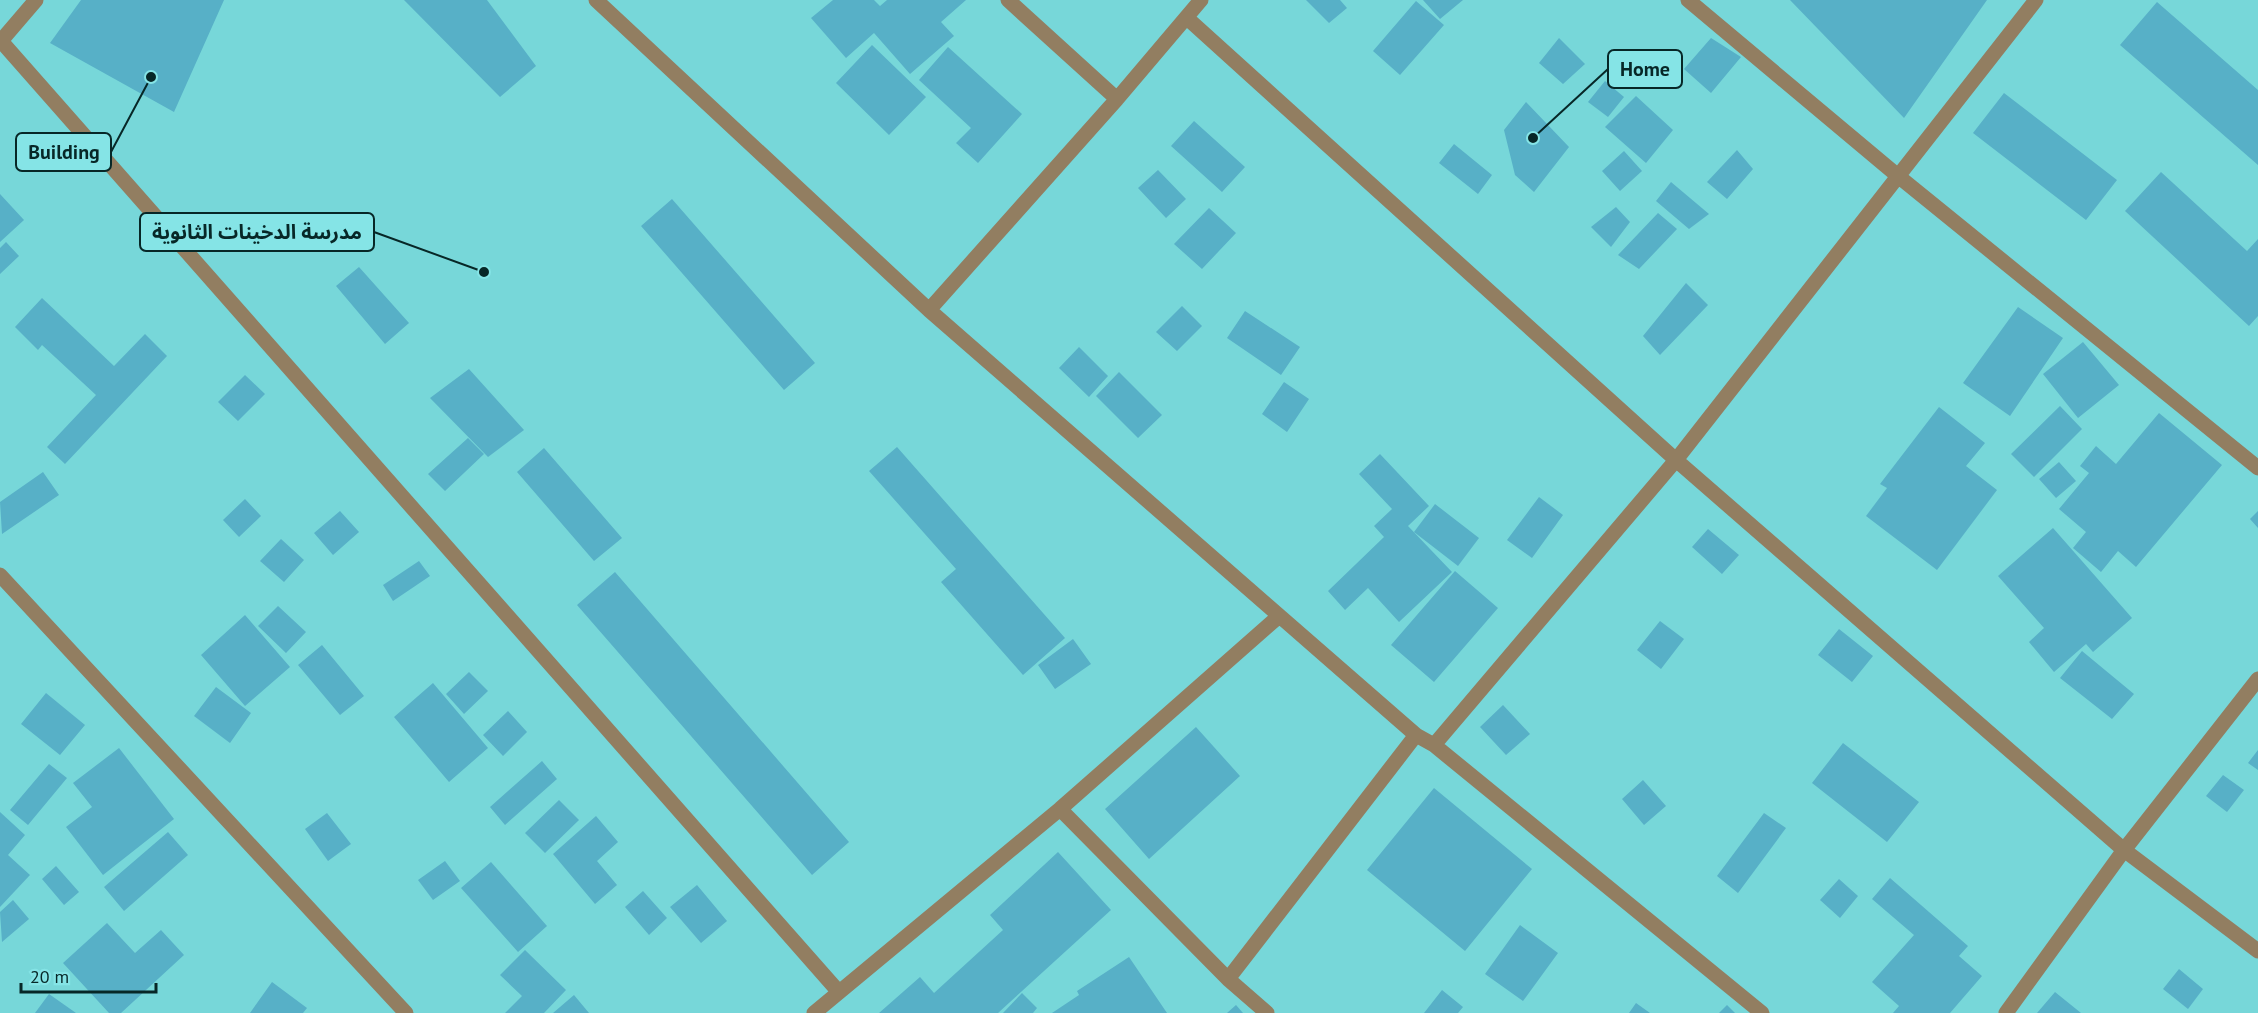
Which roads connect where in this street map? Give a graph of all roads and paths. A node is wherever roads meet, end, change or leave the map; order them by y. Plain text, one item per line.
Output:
1 (36, 0) edge
2 (596, 0) edge
3 (1008, 0) edge
4 (1201, 0) edge
5 (1688, 0) edge
6 (2036, 0) edge
7 (1187, 18) junction
8 (0, 42) edge
9 (1117, 99) junction
10 (1898, 176) junction
11 (929, 310) junction
12 (1676, 460) junction
13 (2258, 468) edge
14 (0, 575) edge
15 (1278, 617) junction
16 (2258, 679) edge
17 (1416, 735) junction
18 (1434, 746) junction
19 (1060, 809) junction
20 (2124, 850) junction
21 (2258, 951) edge
22 (1228, 979) junction
23 (838, 991) junction
24 (406, 1013) edge
25 (814, 1013) edge
26 (1267, 1013) edge
27 (1762, 1013) edge
28 (2006, 1013) edge

1 - 8 street
2 - 11 street
3 - 9 street
4 - 7 street
5 - 10 street
6 - 10 street
7 - 9 street
7 - 12 street
8 - 23 street
9 - 11 street
10 - 12 street
10 - 13 street
11 - 15 street
12 - 18 street
12 - 20 street
14 - 24 street
15 - 17 street
15 - 19 street
16 - 20 street
17 - 18 street
17 - 22 street
18 - 27 street
19 - 22 street
19 - 23 street
20 - 21 street
20 - 28 street
22 - 26 street
23 - 25 street

